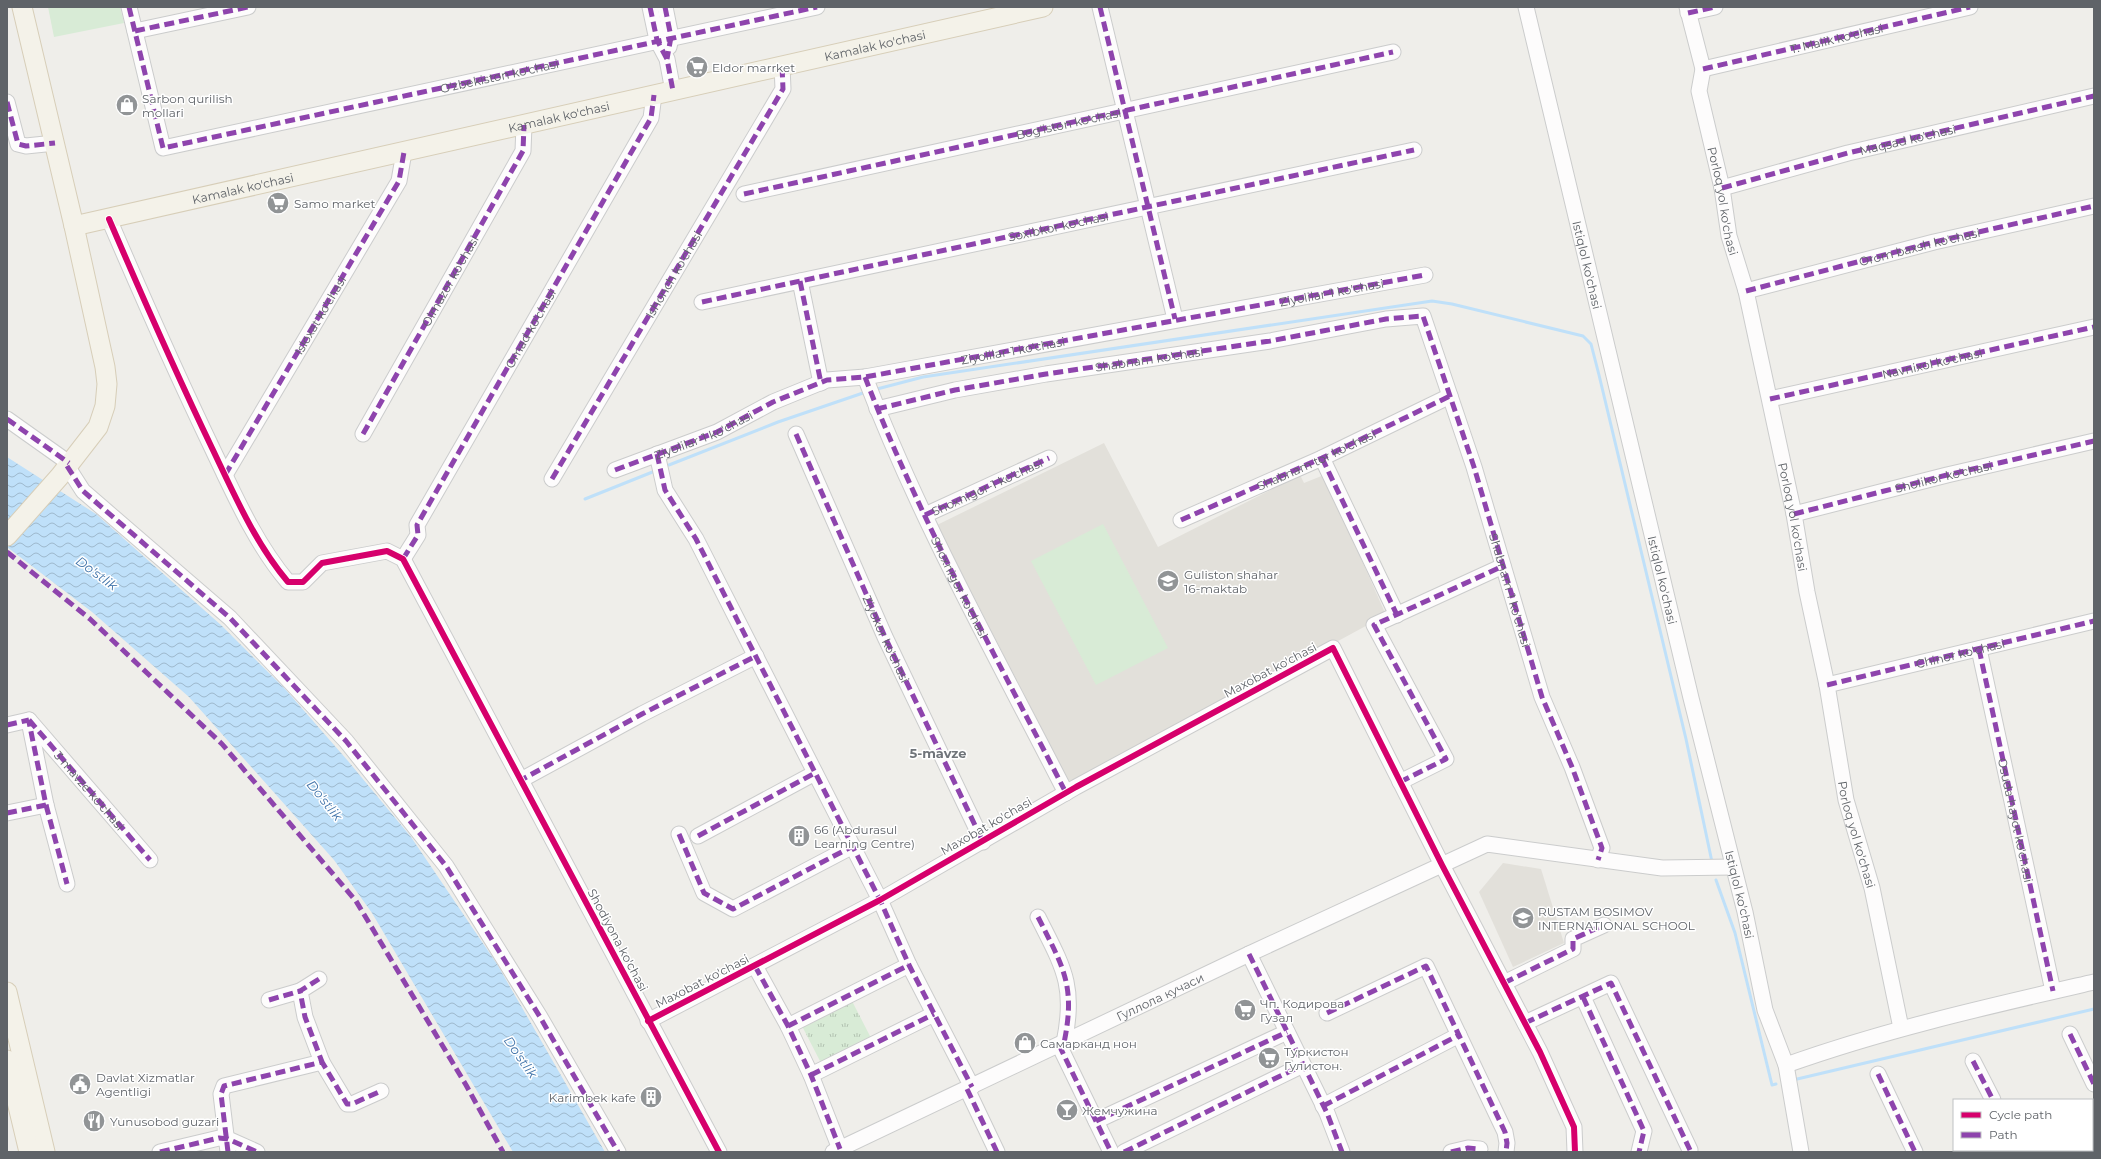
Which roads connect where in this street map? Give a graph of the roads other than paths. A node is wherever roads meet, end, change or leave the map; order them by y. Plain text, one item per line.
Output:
1 (22, 7) edge
2 (129, 7) edge
3 (248, 7) edge
4 (650, 7) edge
5 (665, 7) edge
6 (817, 7) edge
7 (1043, 7) edge
8 (1100, 7) edge
9 (1526, 7) edge
10 (1715, 7) edge
11 (1970, 7) edge
12 (1688, 10) edge
13 (135, 31) junction
14 (664, 39) junction
15 (1393, 52) dead end
16 (782, 66) junction
17 (1703, 69) junction
18 (673, 91) junction
19 (654, 95) junction
20 (2094, 96) edge
21 (7, 102) edge
22 (1125, 111) junction
23 (524, 125) junction
24 (55, 143) junction
25 (1414, 150) dead end
26 (404, 152) junction
27 (1722, 188) junction
28 (744, 194) dead end
29 (2094, 206) edge
30 (1148, 207) junction
31 (109, 219) junction
32 (74, 226) junction
33 (1425, 275) dead end
34 (800, 281) junction
35 (1746, 291) junction
36 (702, 302) dead end
37 (1423, 316) joint
38 (1175, 319) junction
39 (2094, 327) edge
40 (865, 377) junction
41 (821, 383) junction
42 (1450, 396) junction
43 (1770, 399) junction
44 (877, 409) junction
45 (7, 419) edge
46 (363, 434) dead end
47 (796, 434) dead end
48 (2094, 442) edge
49 (657, 454) junction
50 (1049, 458) dead end
51 (1322, 458) junction
52 (65, 468) junction
53 (615, 470) dead end
54 (225, 475) junction
55 (552, 479) dead end
56 (1794, 514) junction
57 (925, 515) junction
58 (1181, 520) dead end
59 (7, 536) edge
60 (404, 559) junction
61 (1503, 566) junction
62 (1397, 616) junction
63 (2094, 621) edge
64 (1979, 649) junction
65 (756, 656) junction
66 (1827, 686) junction
67 (29, 720) junction
68 (7, 725) edge
69 (816, 773) junction
70 (521, 780) junction
71 (1400, 782) junction
72 (1066, 793) junction
73 (46, 805) junction
74 (7, 814) edge
75 (679, 834) dead end
76 (698, 836) dead end
77 (983, 842) junction
78 (853, 846) junction
79 (150, 860) dead end
80 (1598, 860) junction
81 (1442, 865) junction
82 (1733, 867) junction
83 (67, 884) dead end
84 (880, 900) junction
85 (1038, 917) dead end
86 (1604, 925) dead end
87 (1249, 954) junction
88 (909, 965) junction
89 (755, 966) junction
90 (319, 978) dead end
91 (2094, 982) edge
92 (1504, 983) junction
93 (7, 992) edge
94 (300, 992) junction
95 (2054, 992) junction
96 (1583, 997) junction
97 (269, 1000) dead end
98 (1327, 1013) dead end
99 (934, 1014) junction
100 (648, 1021) junction
101 (1525, 1023) junction
102 (788, 1026) junction
103 (1901, 1028) junction
104 (1287, 1032) junction
105 (2070, 1034) dead end
106 (1459, 1035) junction
107 (1062, 1044) junction
108 (7, 1060) edge
109 (1973, 1061) dead end
110 (322, 1062) junction
111 (1303, 1065) junction
112 (1786, 1065) junction
113 (1878, 1074) dead end
114 (811, 1075) junction
115 (2094, 1084) edge
116 (969, 1088) junction
117 (381, 1091) dead end
118 (1992, 1099) edge
119 (1323, 1106) junction
120 (1096, 1121) junction
121 (228, 1145) edge
122 (1480, 1149) dead end
123 (837, 1150) edge
124 (1690, 1150) dead end
125 (29, 1152) edge
126 (45, 1152) edge
127 (160, 1152) edge
128 (256, 1152) edge
129 (618, 1152) edge
130 (719, 1152) edge
131 (997, 1152) edge
132 (1111, 1152) edge
133 (1124, 1152) edge
134 (1342, 1152) edge
135 (1451, 1152) edge
136 (1506, 1152) edge
137 (1575, 1152) edge
138 (1639, 1152) edge
139 (1801, 1152) edge
140 (1915, 1152) edge

1 - 24 main road
2 - 13 street
3 - 13 street
4 - 14 street
5 - 14 street
6 - 14 street, O'zbekiston ko'chasi
7 - 16 main road, Kamalak ko'chasi
8 - 22 street
9 - 82 street, Istiqlol ko'chasi
10 - 12 street
11 - 17 street, T. Malik ko'chasi
12 - 17 street, Porloq yol ko'chasi
13 - 14 street, O'zbekiston ko'chasi
14 - 18 street
15 - 22 street, Bog'iston ko'chasi
16 - 18 main road, Kamalak ko'chasi
16 - 55 street, Ishonch ko'chasi
17 - 27 street, Porloq yol ko'chasi
18 - 19 main road, Kamalak ko'chasi
19 - 23 main road, Kamalak ko'chasi
19 - 60 street, Omad ko'chasi
20 - 27 street, Maqsad ko'chasi
21 - 24 street
22 - 28 street, Bog'iston ko'chasi
22 - 30 street
23 - 26 main road, Kamalak ko'chasi
23 - 46 street, Olmazor ko'chasi
24 - 32 main road
25 - 30 street, Soxibkor ko'chasi
26 - 31 main road, Kamalak ko'chasi
26 - 54 street, Isloxat ko'chasi
27 - 35 street, Porloq yol ko'chasi
29 - 35 street, Orom baxsh ko'chasi
30 - 34 street, Soxibkor ko'chasi
30 - 38 street
31 - 32 main road, Kamalak ko'chasi
31 - 54 street
32 - 52 main road
33 - 38 street, Ziyolilar-1 ko'chasi
34 - 36 street, Soxibkor ko'chasi
34 - 41 street
35 - 43 street, Porloq yol ko'chasi
37 - 42 street, Shabnam-1 ko'chasi
37 - 44 street, Shabnam ko'chasi
38 - 40 street, Ziyolilar-1 ko'chasi
39 - 43 street, Navnixol ko'chasi
40 - 41 street, Ziyolilar-1 ko'chasi
40 - 44 street, Shoxnigor ko'chasi
41 - 49 street, Ziyolilar-1 ko'chasi
42 - 51 street, Shabnam tor ko'chasi
42 - 61 street, Shabnam-1 ko'chasi
43 - 56 street, Porloq yol ko'chasi
44 - 57 street, Shoxnigor ko'chasi
45 - 52 street
47 - 77 street, Ziyokor ko'chasi
48 - 56 street, Sholikor ko'chasi
49 - 53 street, Ziyolilar-1 ko'chasi
49 - 65 street
50 - 57 street, Shoxnigor-1 ko'chasi
51 - 58 street, Shabnam tor ko'chasi
51 - 62 street
52 - 59 main road
52 - 129 street
54 - 60 street
56 - 66 street, Porloq yol ko'chasi
57 - 72 street, Shoxnigor ko'chasi
60 - 70 street, Shodiyona ko'chasi
61 - 62 street
61 - 80 street, Shabnam-1 ko'chasi
62 - 71 street
63 - 64 street, Chinor ko'chasi
64 - 66 street, Chinor ko'chasi
64 - 95 street, Osuda hayot ko'chasi
65 - 69 street
65 - 70 street
66 - 103 street, Porloq yol ko'chasi
67 - 68 street
67 - 73 street, 3 mavze ko'chasi
67 - 79 street, 3 mavze ko'chasi
69 - 76 street
69 - 78 street
70 - 100 street, Shodiyona ko'chasi
71 - 72 street, Maxobat ko'chasi
71 - 81 street
72 - 77 street, Maxobat ko'chasi
73 - 74 street
73 - 83 street, 3 mavze ko'chasi
75 - 78 street
77 - 84 street, Maxobat ko'chasi
78 - 84 street
80 - 81 street, Гуллола кучаси
80 - 82 street
81 - 87 street, Гуллола кучаси
81 - 92 street
82 - 112 street, Istiqlol ko'chasi
84 - 88 street
84 - 89 street, Maxobat ko'chasi
85 - 107 street
86 - 92 street
87 - 104 street
87 - 107 street, Гуллола кучаси
88 - 99 street
88 - 102 street
89 - 100 street, Maxobat ko'chasi
89 - 102 street
90 - 94 street
91 - 95 street
92 - 101 street
93 - 126 main road
94 - 97 street
94 - 110 street
95 - 103 street
96 - 101 street
96 - 124 street
96 - 138 street
98 - 106 street
99 - 114 street
99 - 116 street
100 - 130 street, Shodiyona ko'chasi
101 - 137 street
102 - 114 street
103 - 112 street
104 - 111 street
104 - 120 street
105 - 115 street
106 - 119 street
106 - 136 street
107 - 116 street, Гуллола кучаси
107 - 120 street
108 - 125 main road
109 - 118 street
110 - 117 street
110 - 121 street
111 - 119 street
111 - 133 street
112 - 139 street, Istiqlol ko'chasi
113 - 140 street
114 - 123 street
116 - 123 street, Гуллола кучаси
116 - 131 street
119 - 134 street
120 - 132 street
121 - 127 street
121 - 128 street
122 - 135 street

